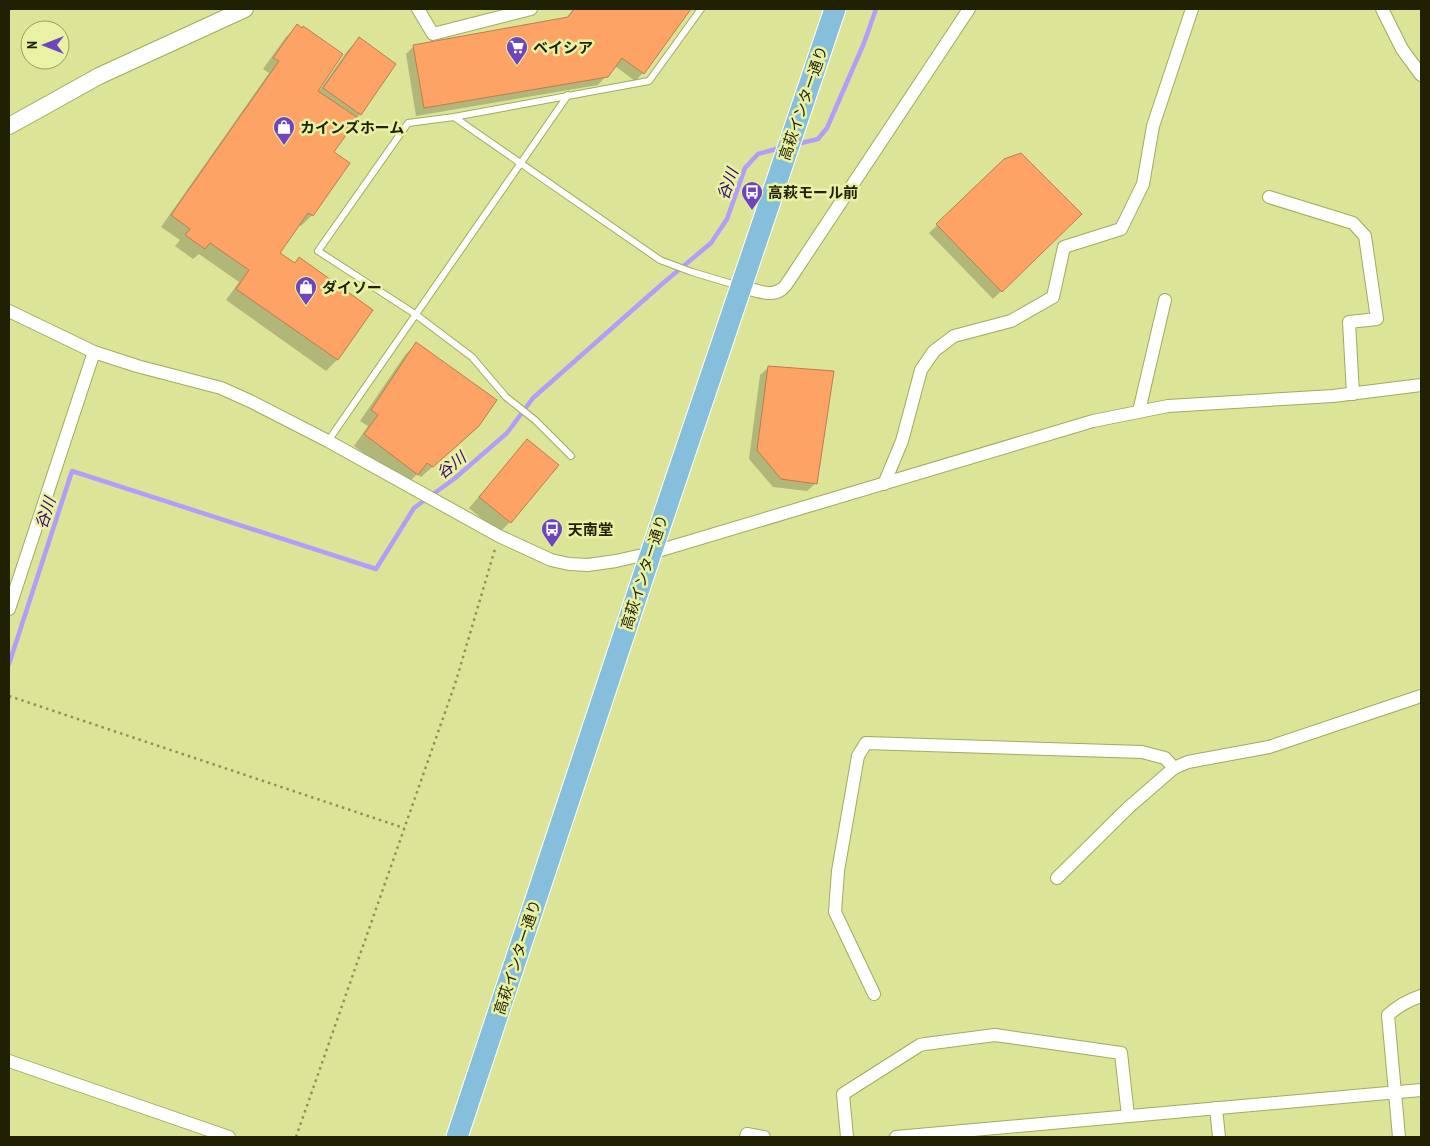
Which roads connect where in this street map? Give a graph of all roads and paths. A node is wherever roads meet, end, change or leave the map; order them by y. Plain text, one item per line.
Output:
1 (245, 9) edge
2 (418, 9) edge
3 (531, 9) edge
4 (701, 9) edge
5 (821, 9) edge
6 (835, 9) edge
7 (850, 9) edge
8 (969, 9) edge
9 (1192, 9) edge
10 (1382, 9) edge
11 (1421, 75) edge
12 (568, 95) junction
13 (806, 96) junction
14 (454, 117) junction
15 (11, 128) edge
16 (520, 163) junction
17 (1269, 197) dead end
18 (740, 286) junction
19 (1165, 300) dead end
20 (9, 311) edge
21 (415, 314) junction
22 (94, 352) junction
23 (1421, 385) edge
24 (1354, 394) junction
25 (1139, 411) junction
26 (328, 441) junction
27 (570, 456) dead end
28 (884, 484) junction
29 (499, 536) junction
30 (651, 553) junction
31 (9, 609) edge
32 (9, 696) edge
33 (1421, 696) edge
34 (1174, 768) junction
35 (404, 828) junction
36 (1057, 878) dead end
37 (874, 994) dead end
38 (1421, 996) edge
39 (9, 1062) edge
40 (1421, 1090) edge
41 (1395, 1092) junction
42 (1216, 1108) junction
43 (1128, 1116) junction
44 (1039, 1131) edge
45 (229, 1137) edge
46 (296, 1137) edge
47 (457, 1137) edge
48 (746, 1137) edge
49 (764, 1137) edge
50 (847, 1137) edge
51 (896, 1137) edge
52 (1219, 1137) edge
53 (1399, 1137) edge

1 - 15 street
2 - 3 street
4 - 12 lane
5 - 13 main road
6 - 13 main road, 高萩インター通り
7 - 13 main road
8 - 18 street
9 - 28 street
10 - 11 street
12 - 14 lane
12 - 16 lane
13 - 18 main road, 高萩インター通り
14 - 16 lane
14 - 21 lane
16 - 18 lane
16 - 21 lane
17 - 24 street
18 - 30 main road, 高萩インター通り
19 - 25 street
20 - 22 street
21 - 26 lane
21 - 27 lane
22 - 26 street
22 - 31 street
23 - 24 street
24 - 25 street
25 - 28 street
26 - 29 street
28 - 30 street
29 - 30 street
29 - 35 path
30 - 47 main road, 高萩インター通り
32 - 35 path
33 - 34 street
34 - 36 street
34 - 37 street
35 - 46 path
38 - 41 street
39 - 45 street
40 - 41 street
41 - 42 street
41 - 53 street
42 - 43 street
42 - 52 street
43 - 44 street
43 - 50 street
44 - 51 street
48 - 49 street

